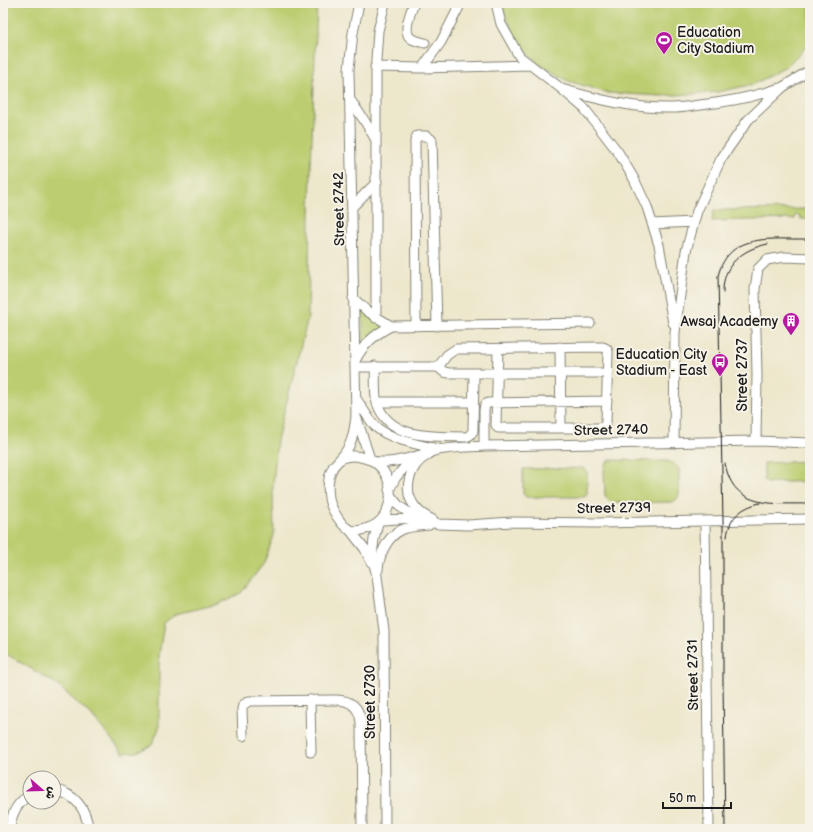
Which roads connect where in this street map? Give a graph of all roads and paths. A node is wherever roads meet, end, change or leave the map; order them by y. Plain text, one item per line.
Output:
1 (359, 3) edge
2 (385, 3) edge
3 (414, 3) edge
4 (461, 3) edge
5 (496, 3) edge
6 (425, 43) dead end
7 (530, 65) junction
8 (375, 67) junction
9 (422, 68) junction
10 (810, 70) edge
11 (783, 87) junction
12 (563, 90) junction
13 (351, 101) junction
14 (377, 141) junction
15 (377, 182) junction
16 (353, 206) junction
17 (694, 222) junction
18 (652, 224) junction
19 (810, 258) edge
20 (353, 298) junction
21 (376, 318) junction
22 (590, 323) dead end
23 (391, 326) junction
24 (416, 326) junction
25 (437, 326) junction
26 (675, 332) junction
27 (560, 347) junction
28 (498, 349) junction
29 (355, 364) junction
30 (376, 366) junction
31 (438, 367) junction
32 (608, 373) junction
33 (474, 374) junction
34 (497, 374) junction
35 (561, 374) junction
36 (357, 400) junction
37 (561, 401) junction
38 (607, 401) junction
39 (377, 402) junction
40 (473, 402) junction
41 (496, 402) junction
42 (356, 416) junction
43 (561, 428) junction
44 (756, 441) junction
45 (674, 443) junction
46 (810, 443) edge
47 (484, 446) junction
48 (440, 450) junction
49 (414, 457) junction
50 (339, 460) junction
51 (372, 460) junction
52 (390, 493) junction
53 (419, 519) junction
54 (810, 519) edge
55 (380, 521) junction
56 (705, 521) junction
57 (439, 524) junction
58 (350, 530) junction
59 (377, 576) junction
60 (310, 700) junction
61 (243, 736) dead end
62 (311, 752) dead end
63 (62, 791) edge
64 (22, 801) edge
65 (88, 825) edge
66 (10, 829) edge
67 (95, 829) edge
68 (362, 829) edge
69 (379, 829) edge
70 (385, 829) edge
71 (709, 829) edge

1 - 13 street, Street 2742
2 - 8 street
3 - 6 street
4 - 9 street
5 - 7 street
7 - 9 street
7 - 12 street
8 - 9 street
8 - 14 street
10 - 11 street
11 - 12 street
11 - 17 street
12 - 18 street
13 - 14 street
13 - 16 street, Street 2742
14 - 15 street
15 - 16 street
15 - 21 street
16 - 20 street, Street 2742
17 - 18 street
17 - 26 street
18 - 26 street
19 - 44 street, Street 2737
20 - 21 street
20 - 29 street, Street 2742
21 - 23 street
22 - 25 street
23 - 24 street
23 - 29 street
24 - 25 street
24 - 25 street
26 - 45 street
27 - 28 street
27 - 32 street
27 - 35 street
28 - 31 street
28 - 34 street
29 - 30 street
29 - 36 street, Street 2742
30 - 31 street
30 - 39 street
31 - 33 street
32 - 35 street
32 - 38 street
33 - 34 street
33 - 40 street
34 - 35 street
34 - 41 street
35 - 37 street
36 - 42 street, Street 2742
36 - 48 street
37 - 38 street
37 - 41 street
37 - 43 street
38 - 43 street
39 - 40 street
39 - 40 street
41 - 43 street
41 - 47 street
42 - 50 street, Street 2742
42 - 51 street, Street 2742
44 - 45 street, Street 2740
44 - 46 street, Street 2740
45 - 47 street, Street 2740
47 - 48 street, Street 2740
48 - 49 street, Street 2740
48 - 57 street
49 - 51 street, Street 2740
49 - 52 street
50 - 51 street
50 - 58 street
51 - 52 street
52 - 53 street, Street 2739
52 - 55 street
53 - 55 street, Street 2739
53 - 57 street, Street 2739
54 - 56 street, Street 2739
55 - 58 street
55 - 59 street, Street 2730
56 - 57 street, Street 2739
56 - 71 street, Street 2731
57 - 59 street
58 - 59 street, Street 2730
59 - 70 street, Street 2730
60 - 61 street
60 - 62 street
60 - 68 street
63 - 65 street
64 - 66 street
65 - 67 street
69 - 70 street

